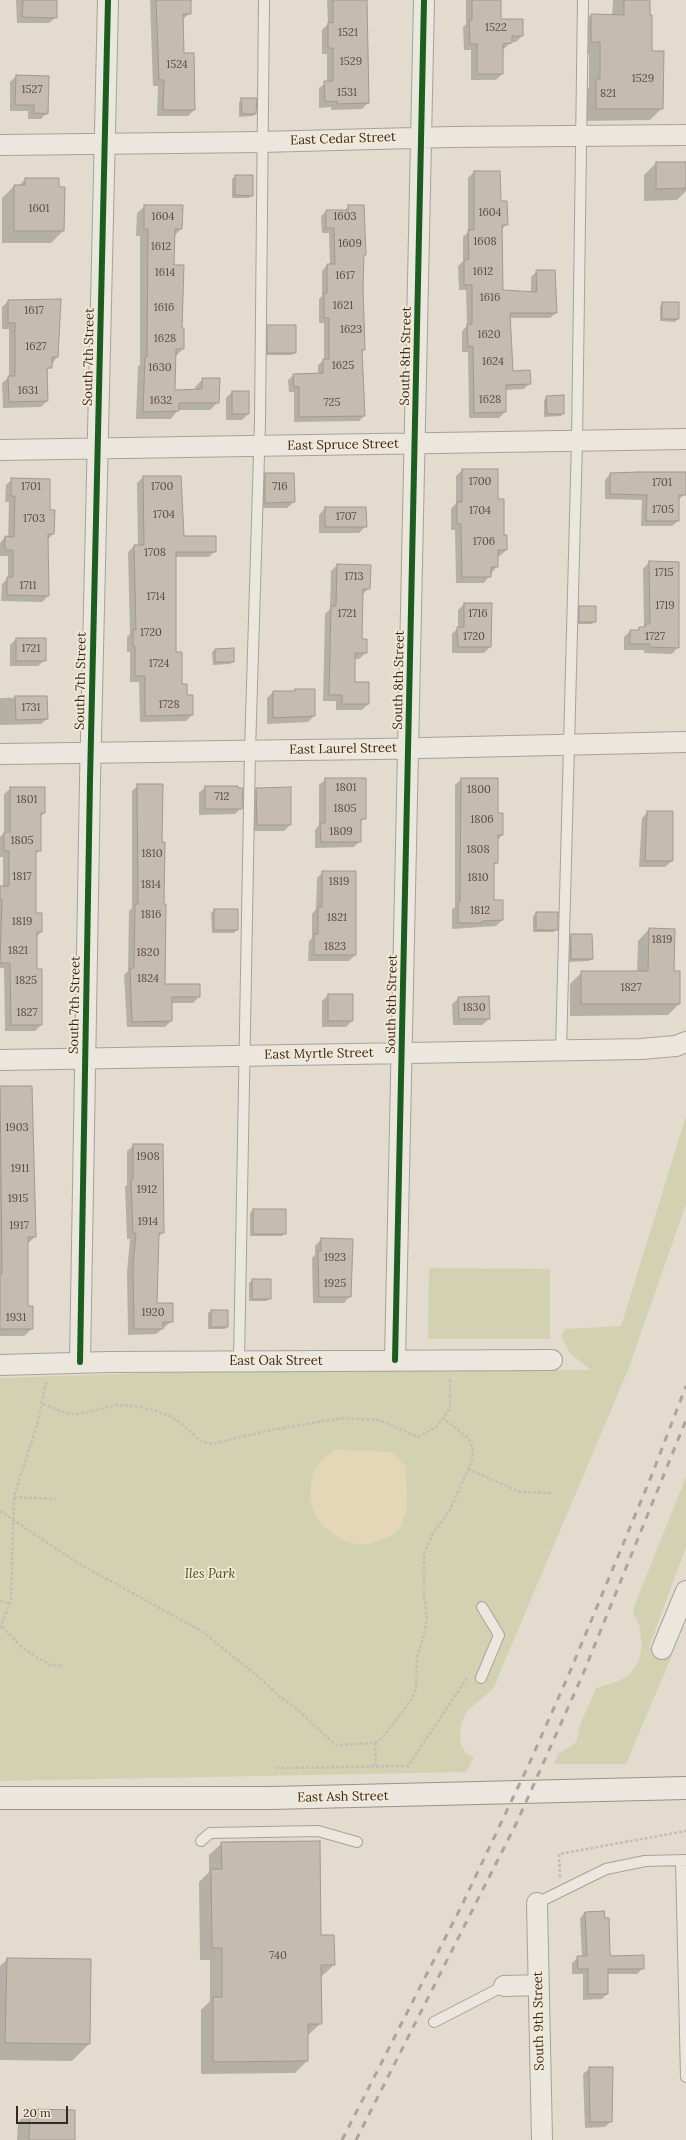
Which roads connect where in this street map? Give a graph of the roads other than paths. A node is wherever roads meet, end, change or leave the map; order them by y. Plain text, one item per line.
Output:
1 (108, 0) edge
2 (264, 0) edge
3 (424, 0) edge
4 (583, 0) edge
5 (581, 135) junction
6 (686, 135) edge
7 (421, 137) junction
8 (262, 142) junction
9 (105, 143) junction
10 (0, 145) edge
11 (686, 439) edge
12 (577, 440) junction
13 (416, 443) junction
14 (260, 446) junction
15 (98, 448) junction
16 (0, 450) edge
17 (686, 742) edge
18 (569, 745) junction
19 (409, 748) junction
20 (250, 751) junction
21 (91, 752) junction
22 (0, 754) edge
23 (686, 1042) edge
24 (561, 1050) junction
25 (402, 1052) junction
26 (244, 1055) junction
27 (85, 1059) junction
28 (0, 1060) edge
29 (395, 1360) junction
30 (552, 1360) dead end
31 (239, 1361) junction
32 (80, 1362) junction
33 (0, 1365) edge
34 (686, 1591) edge
35 (482, 1607) dead end
36 (662, 1649) dead end
37 (481, 1678) dead end
38 (686, 1788) edge
39 (0, 1798) edge
40 (201, 1841) dead end
41 (357, 1842) dead end
42 (683, 1860) edge
43 (537, 1903) joint
44 (538, 1985) junction
45 (504, 1986) joint
46 (434, 2022) dead end
47 (686, 2077) edge
48 (542, 2140) edge

1 - 9 street, South 7th Street
2 - 8 lane
3 - 7 street, South 8th Street
4 - 5 lane
5 - 6 street, East Cedar Street
5 - 7 street, East Cedar Street
5 - 12 lane
7 - 8 street, East Cedar Street
7 - 13 street, South 8th Street
8 - 9 street, East Cedar Street
8 - 14 lane
9 - 10 street, East Cedar Street
9 - 15 street, South 7th Street
11 - 12 street, East Spruce Street
12 - 13 street, East Spruce Street
12 - 18 lane
13 - 14 street, East Spruce Street
13 - 19 street, South 8th Street
14 - 15 street, East Spruce Street
14 - 20 lane
15 - 16 street, East Spruce Street
15 - 21 street, South 7th Street
17 - 18 street, East Laurel Street
18 - 19 street, East Laurel Street
18 - 24 lane
19 - 20 street, East Laurel Street
19 - 25 street, South 8th Street
20 - 21 street, East Laurel Street
20 - 26 lane
21 - 22 street, East Laurel Street
21 - 27 street, South 7th Street
23 - 24 street, East Myrtle Street
24 - 25 street, East Myrtle Street
25 - 26 street, East Myrtle Street
25 - 29 street, South 8th Street
26 - 27 street, East Myrtle Street
26 - 31 lane
27 - 28 street, East Myrtle Street
27 - 32 street, South 7th Street
29 - 30 street, East Oak Street
29 - 31 street, East Oak Street
31 - 32 street, East Oak Street
32 - 33 street, East Oak Street
34 - 36 street
35 - 37 lane
38 - 39 street, East Ash Street
40 - 41 lane
42 - 43 lane
42 - 47 lane
43 - 44 street, South 9th Street
44 - 45 street
44 - 48 street, South 9th Street
45 - 46 lane

